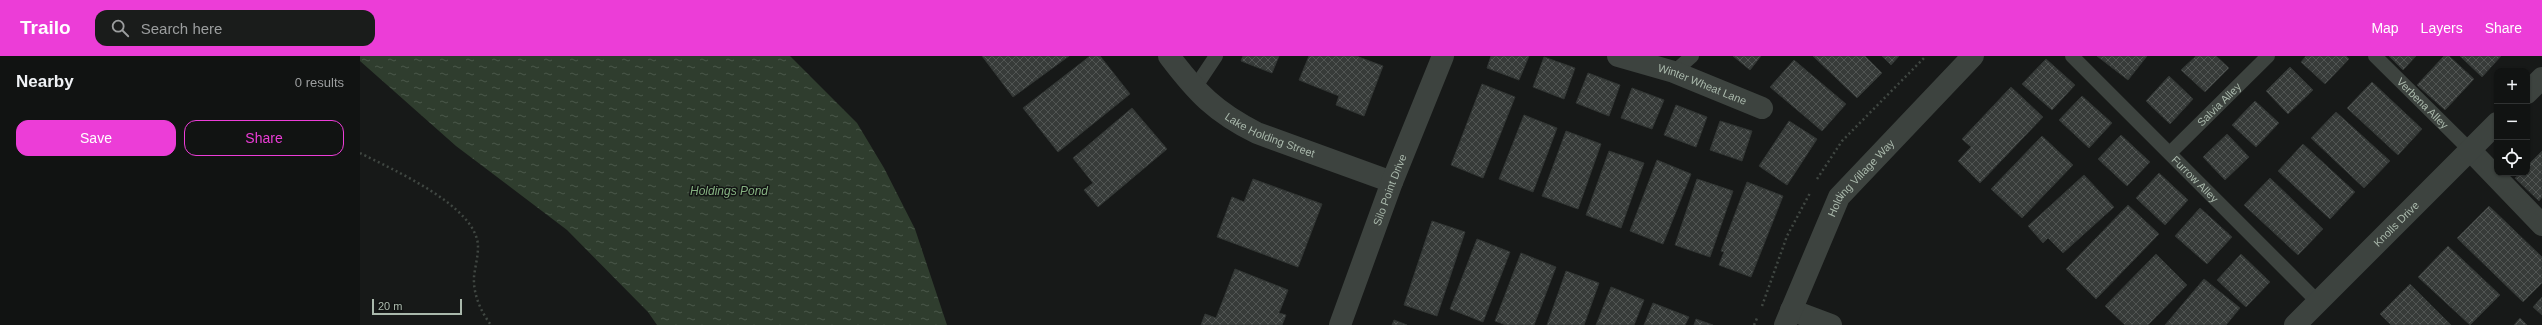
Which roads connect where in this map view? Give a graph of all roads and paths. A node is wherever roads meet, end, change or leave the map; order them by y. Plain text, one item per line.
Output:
1 (1169, 56) edge
2 (1216, 56) edge
3 (1443, 56) edge
4 (1618, 56) edge
5 (1692, 56) edge
6 (1973, 56) edge
7 (2072, 56) edge
8 (2268, 56) edge
9 (2375, 56) edge
10 (1674, 72) junction
11 (2542, 78) edge
12 (1194, 89) junction
13 (2530, 90) edge
14 (1762, 108) dead end
15 (2494, 126) edge
16 (2470, 150) junction
17 (360, 153) edge
18 (2170, 154) junction
19 (1392, 182) junction
20 (2542, 225) edge
21 (2319, 302) junction
22 (1788, 318) edge
23 (491, 325) edge
24 (1340, 325) edge
25 (1831, 325) edge
26 (2296, 325) edge

1 - 12 street, Lake Holding Street
2 - 12 lane
3 - 19 street, Silo Point Drive
4 - 10 street, Winter Wheat Lane
5 - 10 lane
6 - 22 street, Holding Village Way
7 - 18 lane, Furrow Alley
8 - 18 lane, Salvia Alley
9 - 16 lane, Verbena Alley
10 - 14 street, Winter Wheat Lane
11 - 13 street
12 - 19 street, Lake Holding Street
15 - 16 street, Knolls Drive
16 - 20 street
16 - 21 street, Knolls Drive
17 - 23 path
18 - 21 lane, Furrow Alley
19 - 24 street, Silo Point Drive
21 - 26 street, Knolls Drive
22 - 25 street

